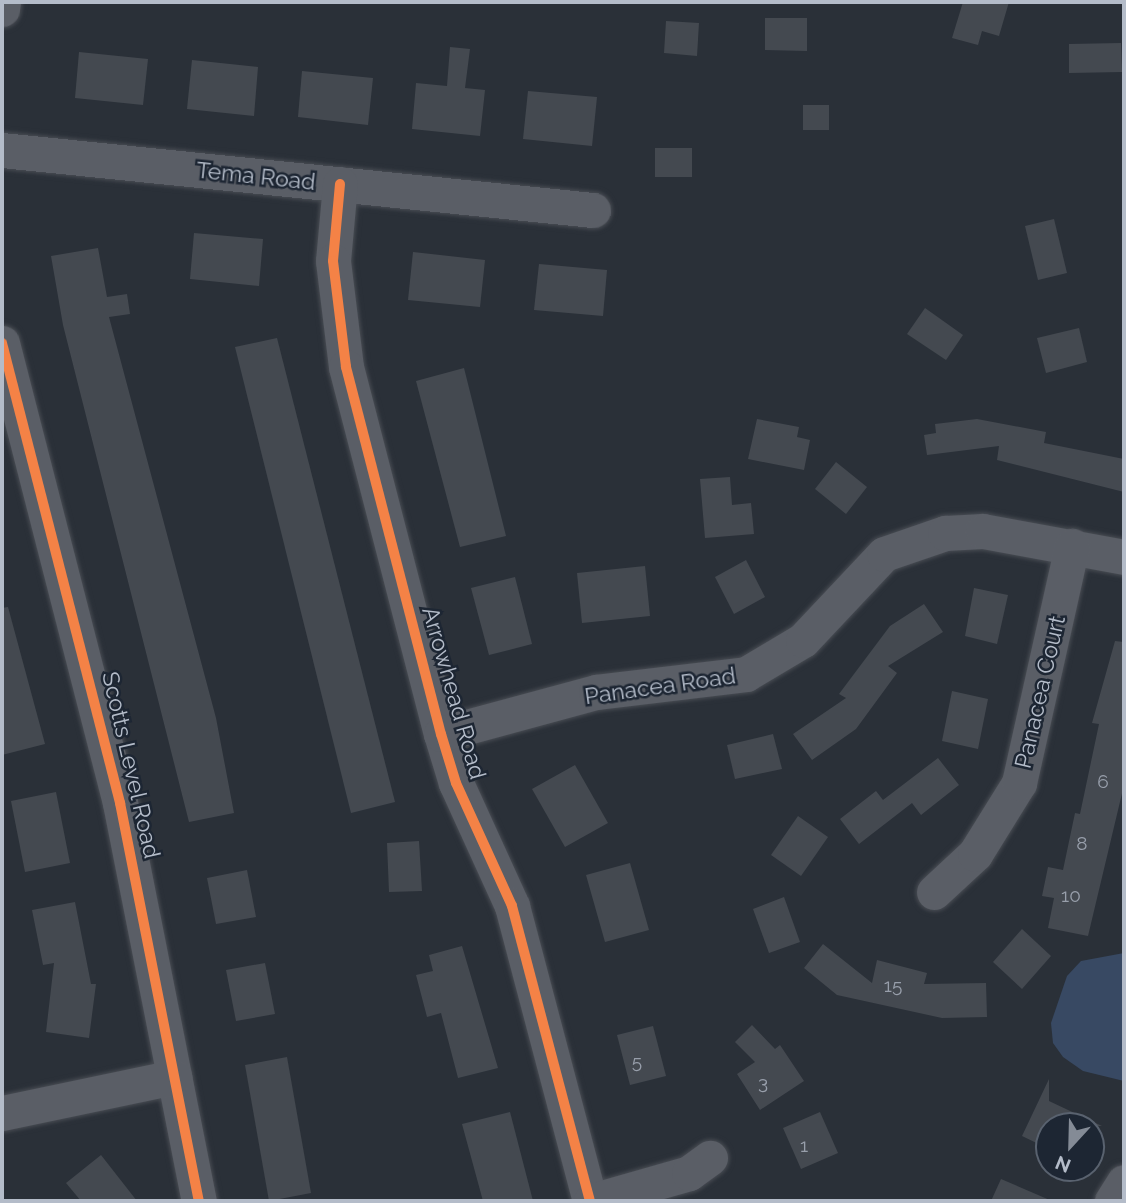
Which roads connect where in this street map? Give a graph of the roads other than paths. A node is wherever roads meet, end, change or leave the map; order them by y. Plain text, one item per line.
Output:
1 (3, 2) edge
2 (2, 9) edge
3 (2, 150) edge
4 (340, 184) junction
5 (593, 210) dead end
6 (2, 343) edge
7 (1072, 546) junction
8 (1124, 557) edge
9 (441, 734) junction
10 (934, 892) dead end
11 (174, 1077) junction
12 (2, 1113) edge
13 (710, 1158) dead end
14 (1124, 1182) edge
15 (199, 1201) edge
16 (590, 1201) edge
17 (1112, 1201) edge

1 - 2 street
3 - 4 street, Tema Road
4 - 5 street, Tema Road
4 - 9 street, Arrowhead Road
6 - 11 street, Scotts Level Road
7 - 8 street, Panacea Road
7 - 9 street, Panacea Road
7 - 10 street, Panacea Court
9 - 16 street, Arrowhead Road
11 - 12 street
11 - 15 street, Scotts Level Road
13 - 16 street
14 - 17 street

